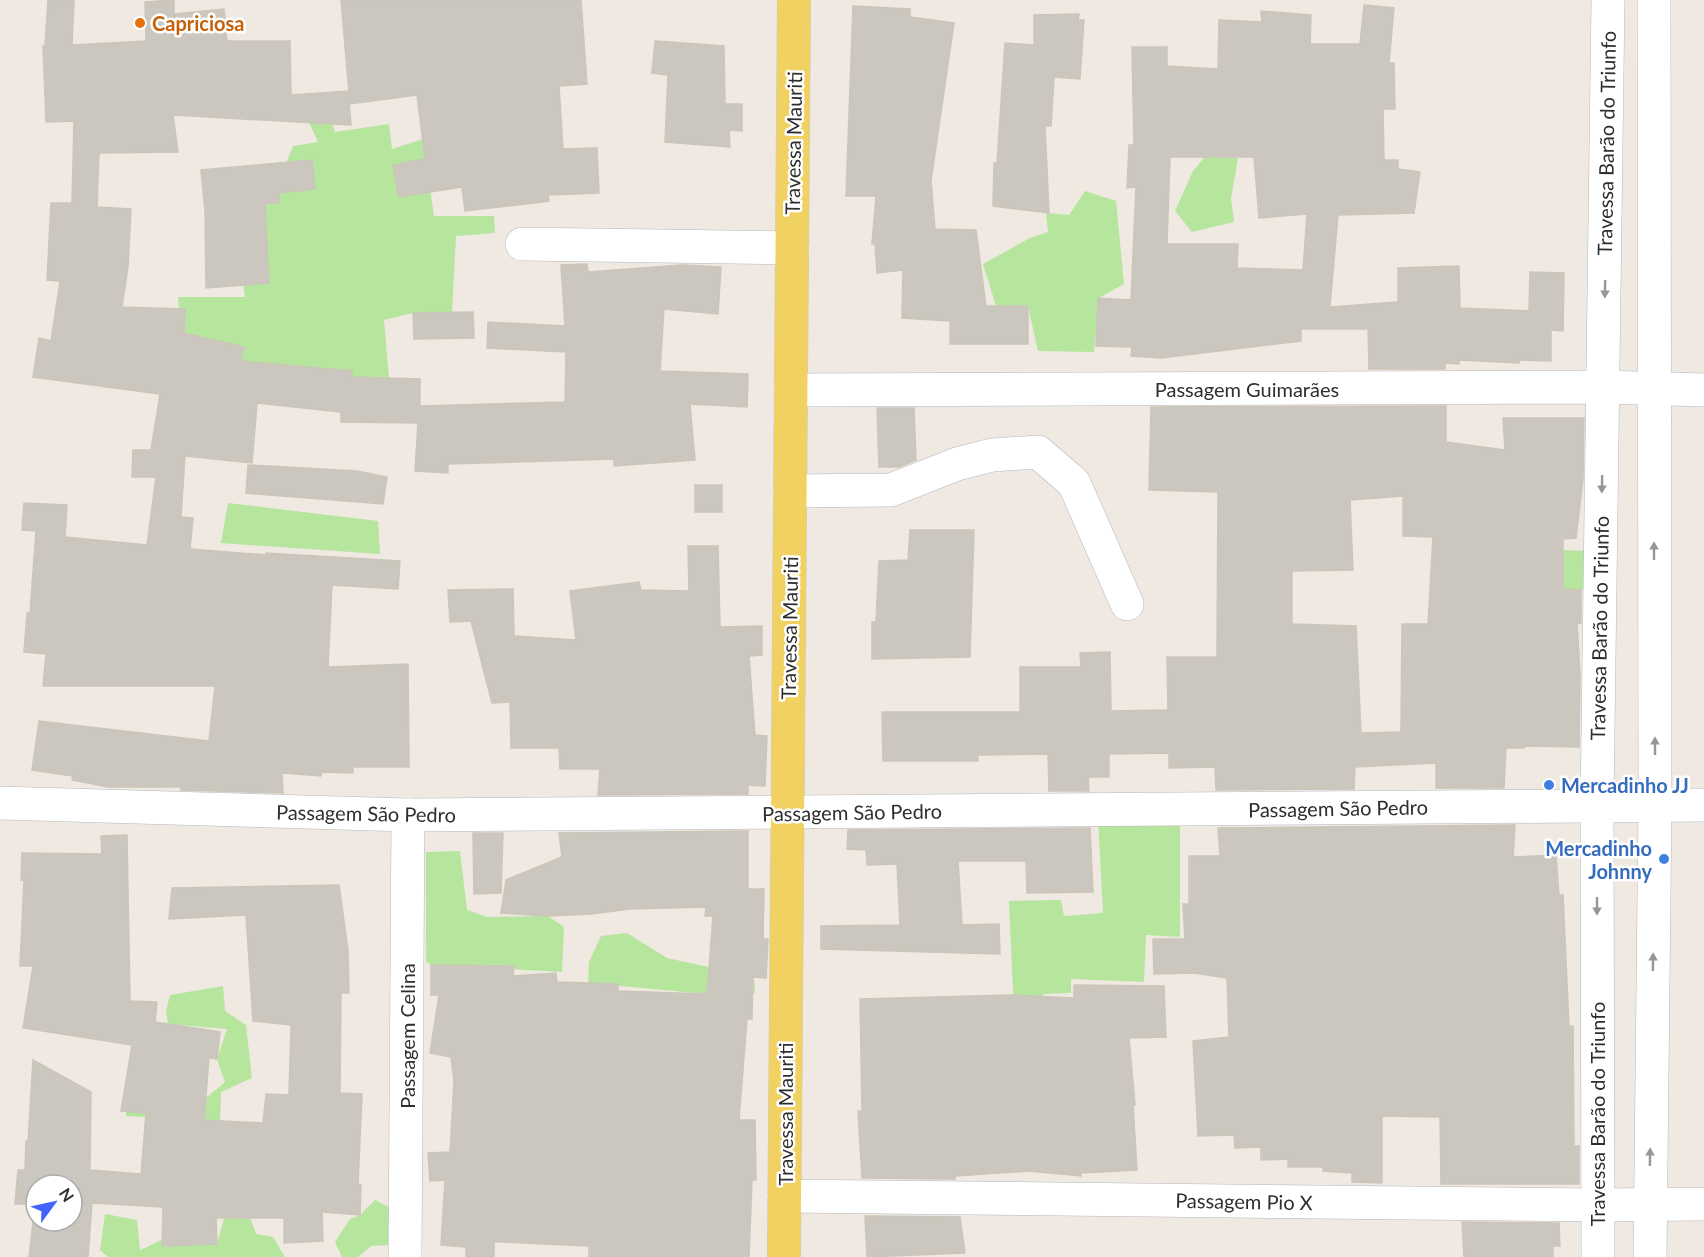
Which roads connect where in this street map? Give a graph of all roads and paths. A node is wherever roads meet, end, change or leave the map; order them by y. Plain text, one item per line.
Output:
1 (794, 0) edge
2 (1608, 0) edge
3 (1654, 0) edge
4 (522, 244) dead end
5 (792, 248) junction
6 (1603, 387) junction
7 (790, 390) junction
8 (1653, 390) junction
9 (1704, 390) edge
10 (790, 492) junction
11 (1127, 604) dead end
12 (0, 803) edge
13 (1597, 805) junction
14 (1704, 805) edge
15 (1655, 806) junction
16 (787, 813) junction
17 (408, 815) junction
18 (784, 1196) junction
19 (1704, 1204) edge
20 (1597, 1205) junction
21 (1650, 1205) junction
22 (405, 1257) edge
23 (784, 1257) edge
24 (1598, 1257) edge
25 (1650, 1257) edge

1 - 5 main road, Travessa Mauriti
2 -> 6 street, Travessa Barão do Triunfo
3 - 8 street
4 - 5 street
5 - 7 main road, Travessa Mauriti
6 - 7 street, Passagem Guimarães
6 - 8 street, Passagem Guimarães
6 -> 13 street, Travessa Barão do Triunfo
7 - 10 main road, Travessa Mauriti
8 - 9 street, Passagem Guimarães
15 -> 8 street
10 - 11 street
10 - 16 main road, Travessa Mauriti
12 - 17 street, Passagem São Pedro
13 - 15 street, Passagem São Pedro
13 - 16 street, Passagem São Pedro
13 -> 20 street, Travessa Barão do Triunfo
14 - 15 street, Passagem São Pedro
21 -> 15 street
16 - 17 street, Passagem São Pedro
16 - 18 main road, Travessa Mauriti
17 - 22 street, Passagem Celina
18 - 20 street, Passagem Pio X
18 - 23 main road, Travessa Mauriti
19 - 21 street, Passagem Pio X
20 - 21 street, Passagem Pio X
20 - 24 street, Travessa Barão do Triunfo
21 - 25 street

